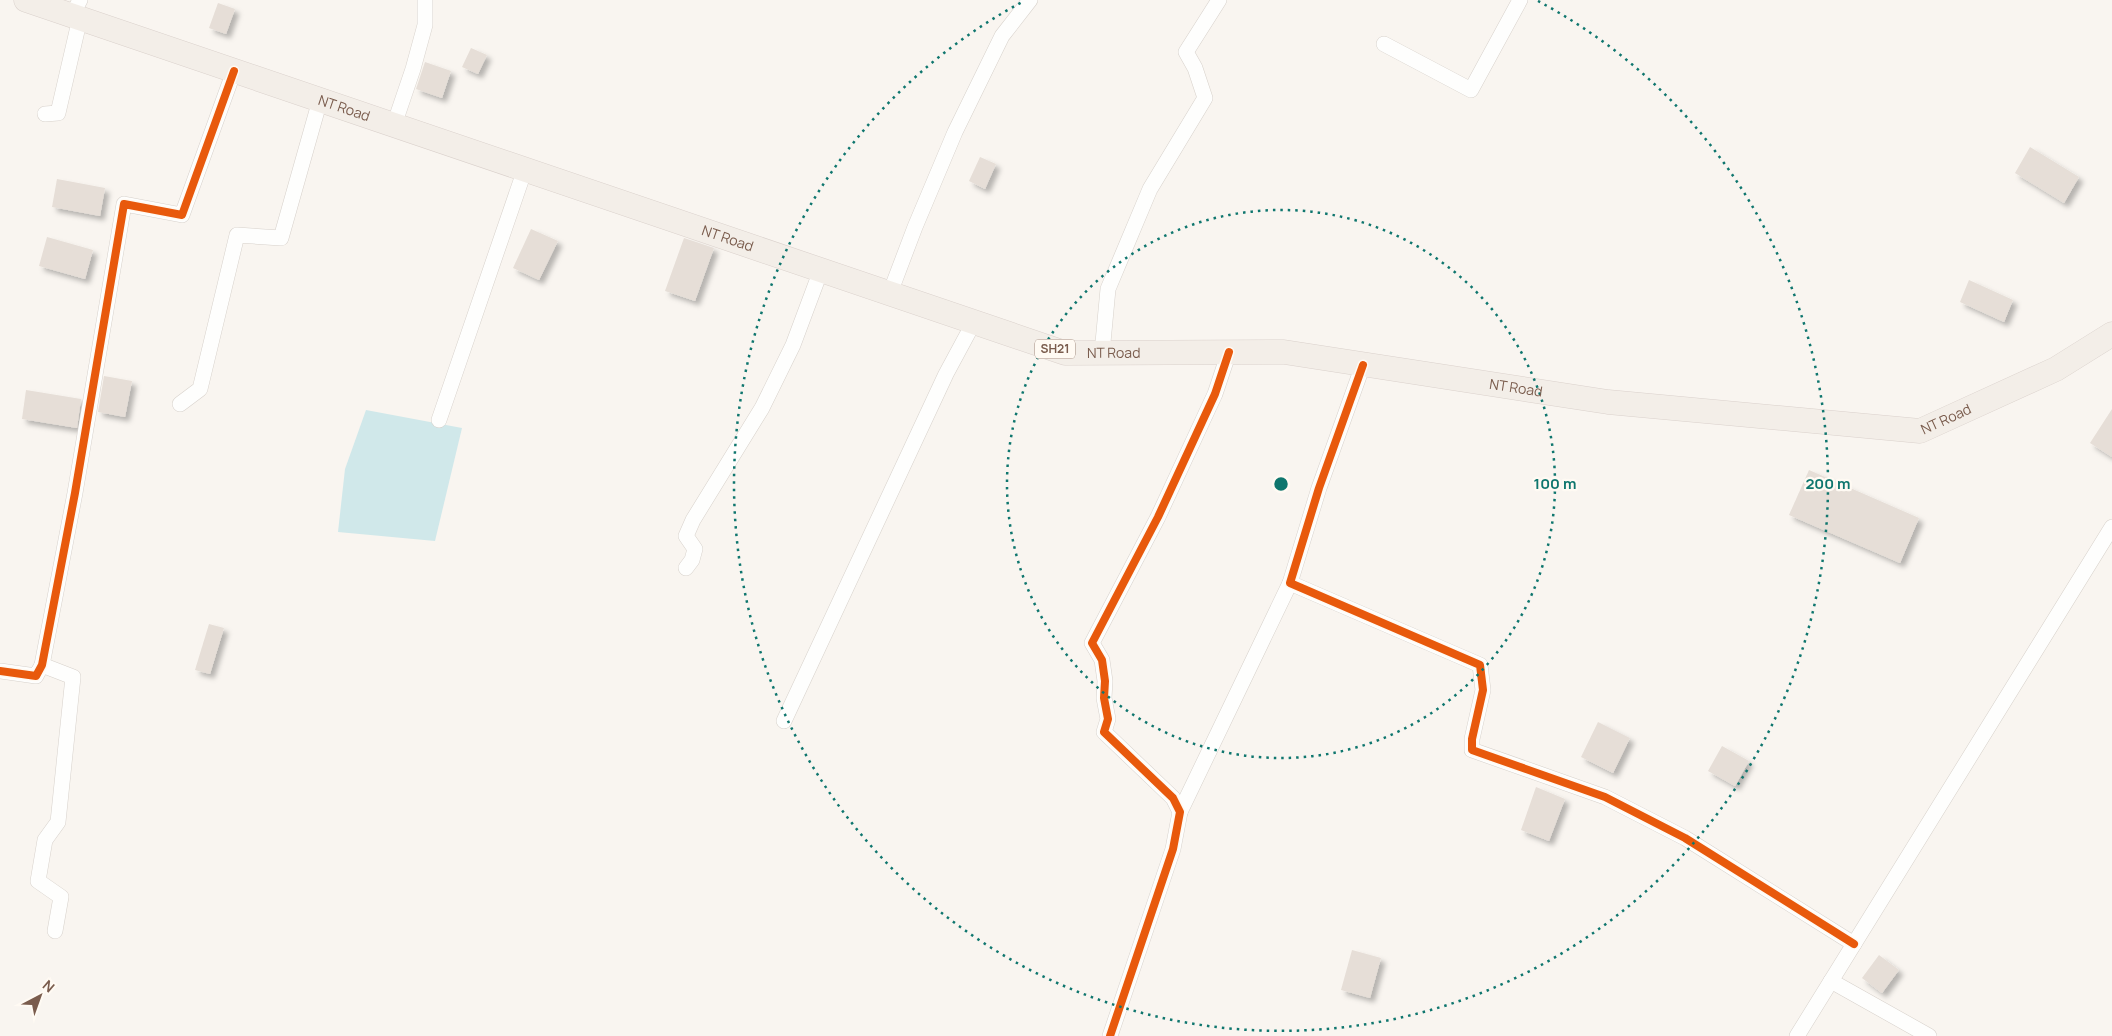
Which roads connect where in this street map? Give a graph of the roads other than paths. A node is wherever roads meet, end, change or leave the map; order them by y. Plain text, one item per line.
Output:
1 (26, 0) edge
2 (425, 0) edge
3 (1030, 0) edge
4 (1219, 0) edge
5 (1520, 0) edge
6 (77, 11) edge
7 (1384, 44) dead end
8 (234, 71) junction
9 (320, 100) junction
10 (45, 114) dead end
11 (394, 125) junction
12 (525, 169) junction
13 (821, 270) junction
14 (890, 294) junction
15 (974, 322) junction
16 (2112, 334) edge
17 (1229, 352) junction
18 (1102, 353) junction
19 (1364, 364) junction
20 (180, 404) dead end
21 (439, 420) dead end
22 (2112, 527) edge
23 (686, 568) dead end
24 (1290, 583) junction
25 (42, 665) junction
26 (0, 671) edge
27 (784, 721) dead end
28 (1180, 812) junction
29 (55, 931) dead end
30 (1854, 944) junction
31 (1831, 981) junction
32 (1110, 1036) edge
33 (1797, 1036) edge
34 (1929, 1036) edge

1 - 6 main road, NT Road / SH21
2 - 11 street
3 - 14 street
4 - 18 street
5 - 7 street
6 - 8 main road, NT Road / SH21
6 - 10 street
8 - 9 main road, NT Road / SH21
8 - 25 street
9 - 11 main road, NT Road / SH21
9 - 20 street
11 - 12 main road, NT Road / SH21
12 - 13 main road, NT Road / SH21
12 - 21 street
13 - 14 main road, NT Road / SH21
13 - 23 street
14 - 15 main road, NT Road / SH21
15 - 18 main road, NT Road / SH21
15 - 27 street
16 - 19 main road, NT Road / SH21
17 - 18 main road, NT Road / SH21
17 - 19 main road, NT Road / SH21
17 - 28 street
19 - 24 street
22 - 30 street
24 - 28 street
24 - 30 street
25 - 26 street
25 - 29 street
28 - 32 street
30 - 31 street
31 - 33 street
31 - 34 street

